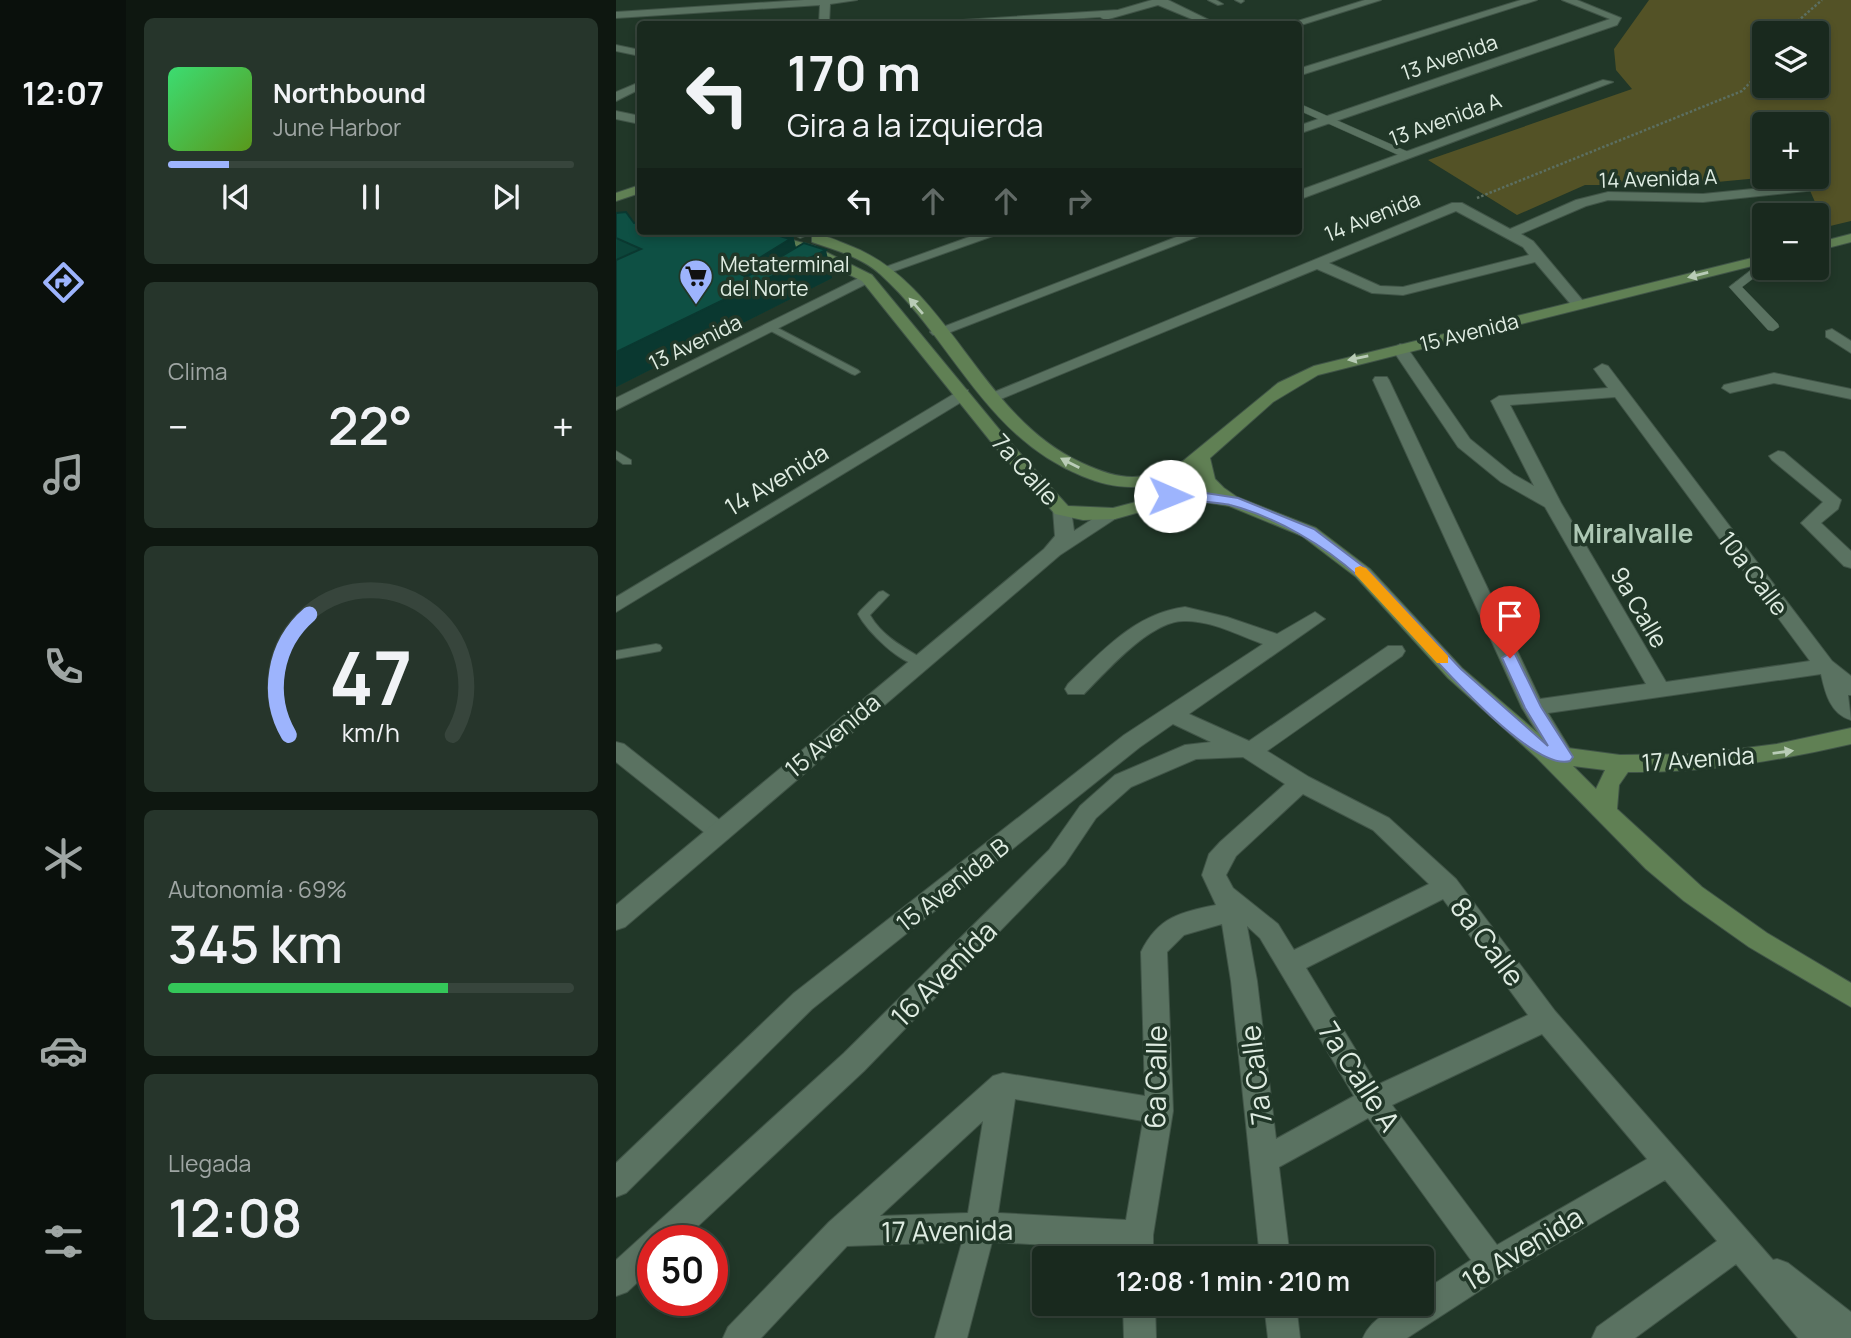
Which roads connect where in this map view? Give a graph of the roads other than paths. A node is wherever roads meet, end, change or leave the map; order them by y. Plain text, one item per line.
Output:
1 (852, 0) edge
2 (1211, 0) edge
3 (1377, 0) edge
4 (1532, 0) edge
5 (1567, 0) edge
6 (825, 1) edge
7 (1161, 1) edge
8 (1220, 4) dead end
9 (1118, 13) junction
10 (616, 15) edge
11 (824, 21) edge
12 (1035, 21) edge
13 (1087, 21) edge
14 (1205, 21) edge
15 (1302, 21) edge
16 (637, 46) edge
17 (616, 48) edge
18 (637, 52) edge
19 (1302, 72) edge
20 (1607, 82) dead end
21 (637, 86) edge
22 (616, 97) edge
23 (1302, 108) edge
24 (616, 115) edge
25 (637, 119) edge
26 (1330, 120) junction
27 (1302, 129) edge
28 (1409, 156) junction
29 (637, 189) edge
30 (1791, 189) edge
31 (1302, 195) edge
32 (617, 196) edge
33 (1512, 233) junction
34 (757, 235) edge
35 (807, 235) edge
36 (988, 235) edge
37 (1194, 235) edge
38 (1851, 238) edge
39 (1829, 244) edge
40 (825, 256) junction
41 (1536, 257) junction
42 (1317, 263) junction
43 (1752, 264) edge
44 (807, 265) edge
45 (884, 270) junction
46 (1752, 272) edge
47 (867, 278) junction
48 (1579, 304) junction
49 (1773, 327) dead end
50 (772, 328) junction
51 (939, 332) junction
52 (1832, 334) dead end
53 (1851, 348) edge
54 (1400, 349) junction
55 (1602, 369) dead end
56 (855, 372) dead end
57 (1381, 380) dead end
58 (1730, 388) dead end
59 (1616, 392) junction
60 (962, 394) junction
61 (1851, 394) edge
62 (990, 397) junction
63 (616, 405) edge
64 (616, 454) edge
65 (1778, 456) dead end
66 (1202, 459) junction
67 (627, 462) dead end
68 (1102, 478) junction
69 (1233, 501) junction
70 (1552, 503) junction
71 (1062, 510) junction
72 (1115, 513) junction
73 (1083, 514) junction
74 (1051, 553) junction
75 (1851, 562) edge
76 (883, 595) dead end
77 (616, 606) edge
78 (1315, 619) dead end
79 (1278, 642) junction
80 (656, 648) dead end
81 (1395, 651) dead end
82 (616, 655) edge
83 (919, 662) junction
84 (1829, 670) junction
85 (1851, 688) edge
86 (1076, 689) dead end
87 (1660, 690) junction
88 (1851, 712) edge
89 (1537, 715) junction
90 (1174, 716) junction
91 (1851, 736) edge
92 (616, 750) edge
93 (1247, 750) junction
94 (1555, 755) junction
95 (1622, 763) junction
96 (1301, 783) junction
97 (1605, 811) junction
98 (718, 831) junction
99 (1447, 886) junction
100 (1228, 903) junction
101 (616, 920) edge
102 (1290, 964) junction
103 (1851, 996) edge
104 (1546, 1019) junction
105 (1003, 1084) junction
106 (1372, 1101) junction
107 (1159, 1111) junction
108 (1265, 1160) junction
109 (1669, 1162) junction
110 (616, 1183) edge
111 (677, 1225) edge
112 (981, 1227) junction
113 (840, 1232) junction
114 (1739, 1244) junction
115 (1130, 1246) edge
116 (1138, 1246) edge
117 (1274, 1246) edge
118 (637, 1262) edge
119 (1493, 1264) junction
120 (616, 1281) edge
121 (1139, 1316) edge
122 (1281, 1316) edge
123 (1851, 1332) edge
124 (739, 1338) edge
125 (951, 1338) edge
126 (1140, 1338) edge
127 (1284, 1338) edge
128 (1378, 1338) edge
129 (1608, 1338) edge
130 (1819, 1338) edge

1 - 6 street
2 - 8 lane
3 - 15 street
4 - 19 street
5 - 26 street, 13 Avenida
6 - 10 street
6 - 11 street
7 - 9 street
7 - 14 street
9 - 12 street
9 - 13 street
16 - 17 street
17 - 18 street
20 - 28 street, 13 Avenida A
21 - 22 street
23 - 26 street
24 - 25 street
26 - 27 street, 13 Avenida
26 - 28 street
28 - 31 street, 13 Avenida A
29 - 32 main road
30 - 33 street, 14 Avenida A
33 - 41 street
33 - 42 street, 14 Avenida
34 - 40 main road, 7a Calle
35 - 45 main road, 7a Calle
36 - 45 street
37 - 51 street
38 - 39 main road
40 - 44 lane
40 - 47 main road, 7a Calle
41 - 42 street
41 - 48 street
42 - 62 street, 14 Avenida
43 -> 48 main road, 15 Avenida
51 -> 45 main road, 7a Calle
46 - 49 street
47 - 50 street, 13 Avenida
47 - 60 main road, 7a Calle
48 - 54 main road, 15 Avenida
50 - 56 lane
50 - 63 street, 13 Avenida
51 - 62 main road, 7a Calle
52 - 53 street
54 -> 66 main road, 15 Avenida
54 - 70 street
55 - 59 street, 10a Calle
57 - 89 street
58 - 61 street
59 - 70 street, 9a Calle
59 - 84 street, 10a Calle
60 - 71 main road, 7a Calle
60 - 77 street, 14 Avenida
68 -> 62 main road, 7a Calle
64 - 67 lane
65 - 75 street
66 - 68 main road, 7a Calle
66 - 69 main road
68 - 73 main road
69 - 72 main road, 7a Calle
69 - 94 main road, 7a Calle
70 - 87 street, 9a Calle
71 - 73 main road, 7a Calle
71 - 74 street, 15 Avenida
72 - 73 main road, 7a Calle
72 - 74 street, 15 Avenida
74 - 83 street, 15 Avenida
76 - 83 lane
78 - 79 street, 15 Avenida B
79 - 86 street
79 - 90 street, 15 Avenida B
80 - 82 lane
81 - 93 street
83 - 98 street, 15 Avenida
84 - 85 street, 10a Calle
84 - 87 street
84 - 88 street, 10a Calle
87 - 89 street
89 - 94 street
90 - 93 street, 8a Calle
90 - 110 street, 15 Avenida B
95 -> 91 main road, 17 Avenida
92 - 98 street
93 - 96 street, 8a Calle
93 - 111 street, 16 Avenida
94 - 95 main road, 17 Avenida
94 - 97 main road
95 - 97 main road
96 - 99 street, 8a Calle
96 - 100 street
97 - 103 main road
98 - 101 street, 15 Avenida
99 - 102 street
99 - 104 street, 8a Calle
100 - 102 street, 7a Calle A
100 - 107 street, 6a Calle
100 - 108 street, 7a Calle
102 - 106 street, 7a Calle A
104 - 106 street
104 - 109 street, 8a Calle
105 - 107 street
105 - 112 street
105 - 113 street, 17 Avenida
106 - 108 street
106 - 119 street, 7a Calle A
107 - 116 street, 6a Calle
108 - 117 street, 7a Calle
109 - 114 street, 8a Calle
109 - 119 street, 18 Avenida
112 - 113 street, 17 Avenida
112 - 115 street, 17 Avenida
112 - 125 street
113 - 124 street, 17 Avenida
114 - 123 street, 8a Calle
114 - 129 street
114 - 130 street, 8a Calle
118 - 120 street
119 - 128 street, 18 Avenida
121 - 126 street
122 - 127 street

